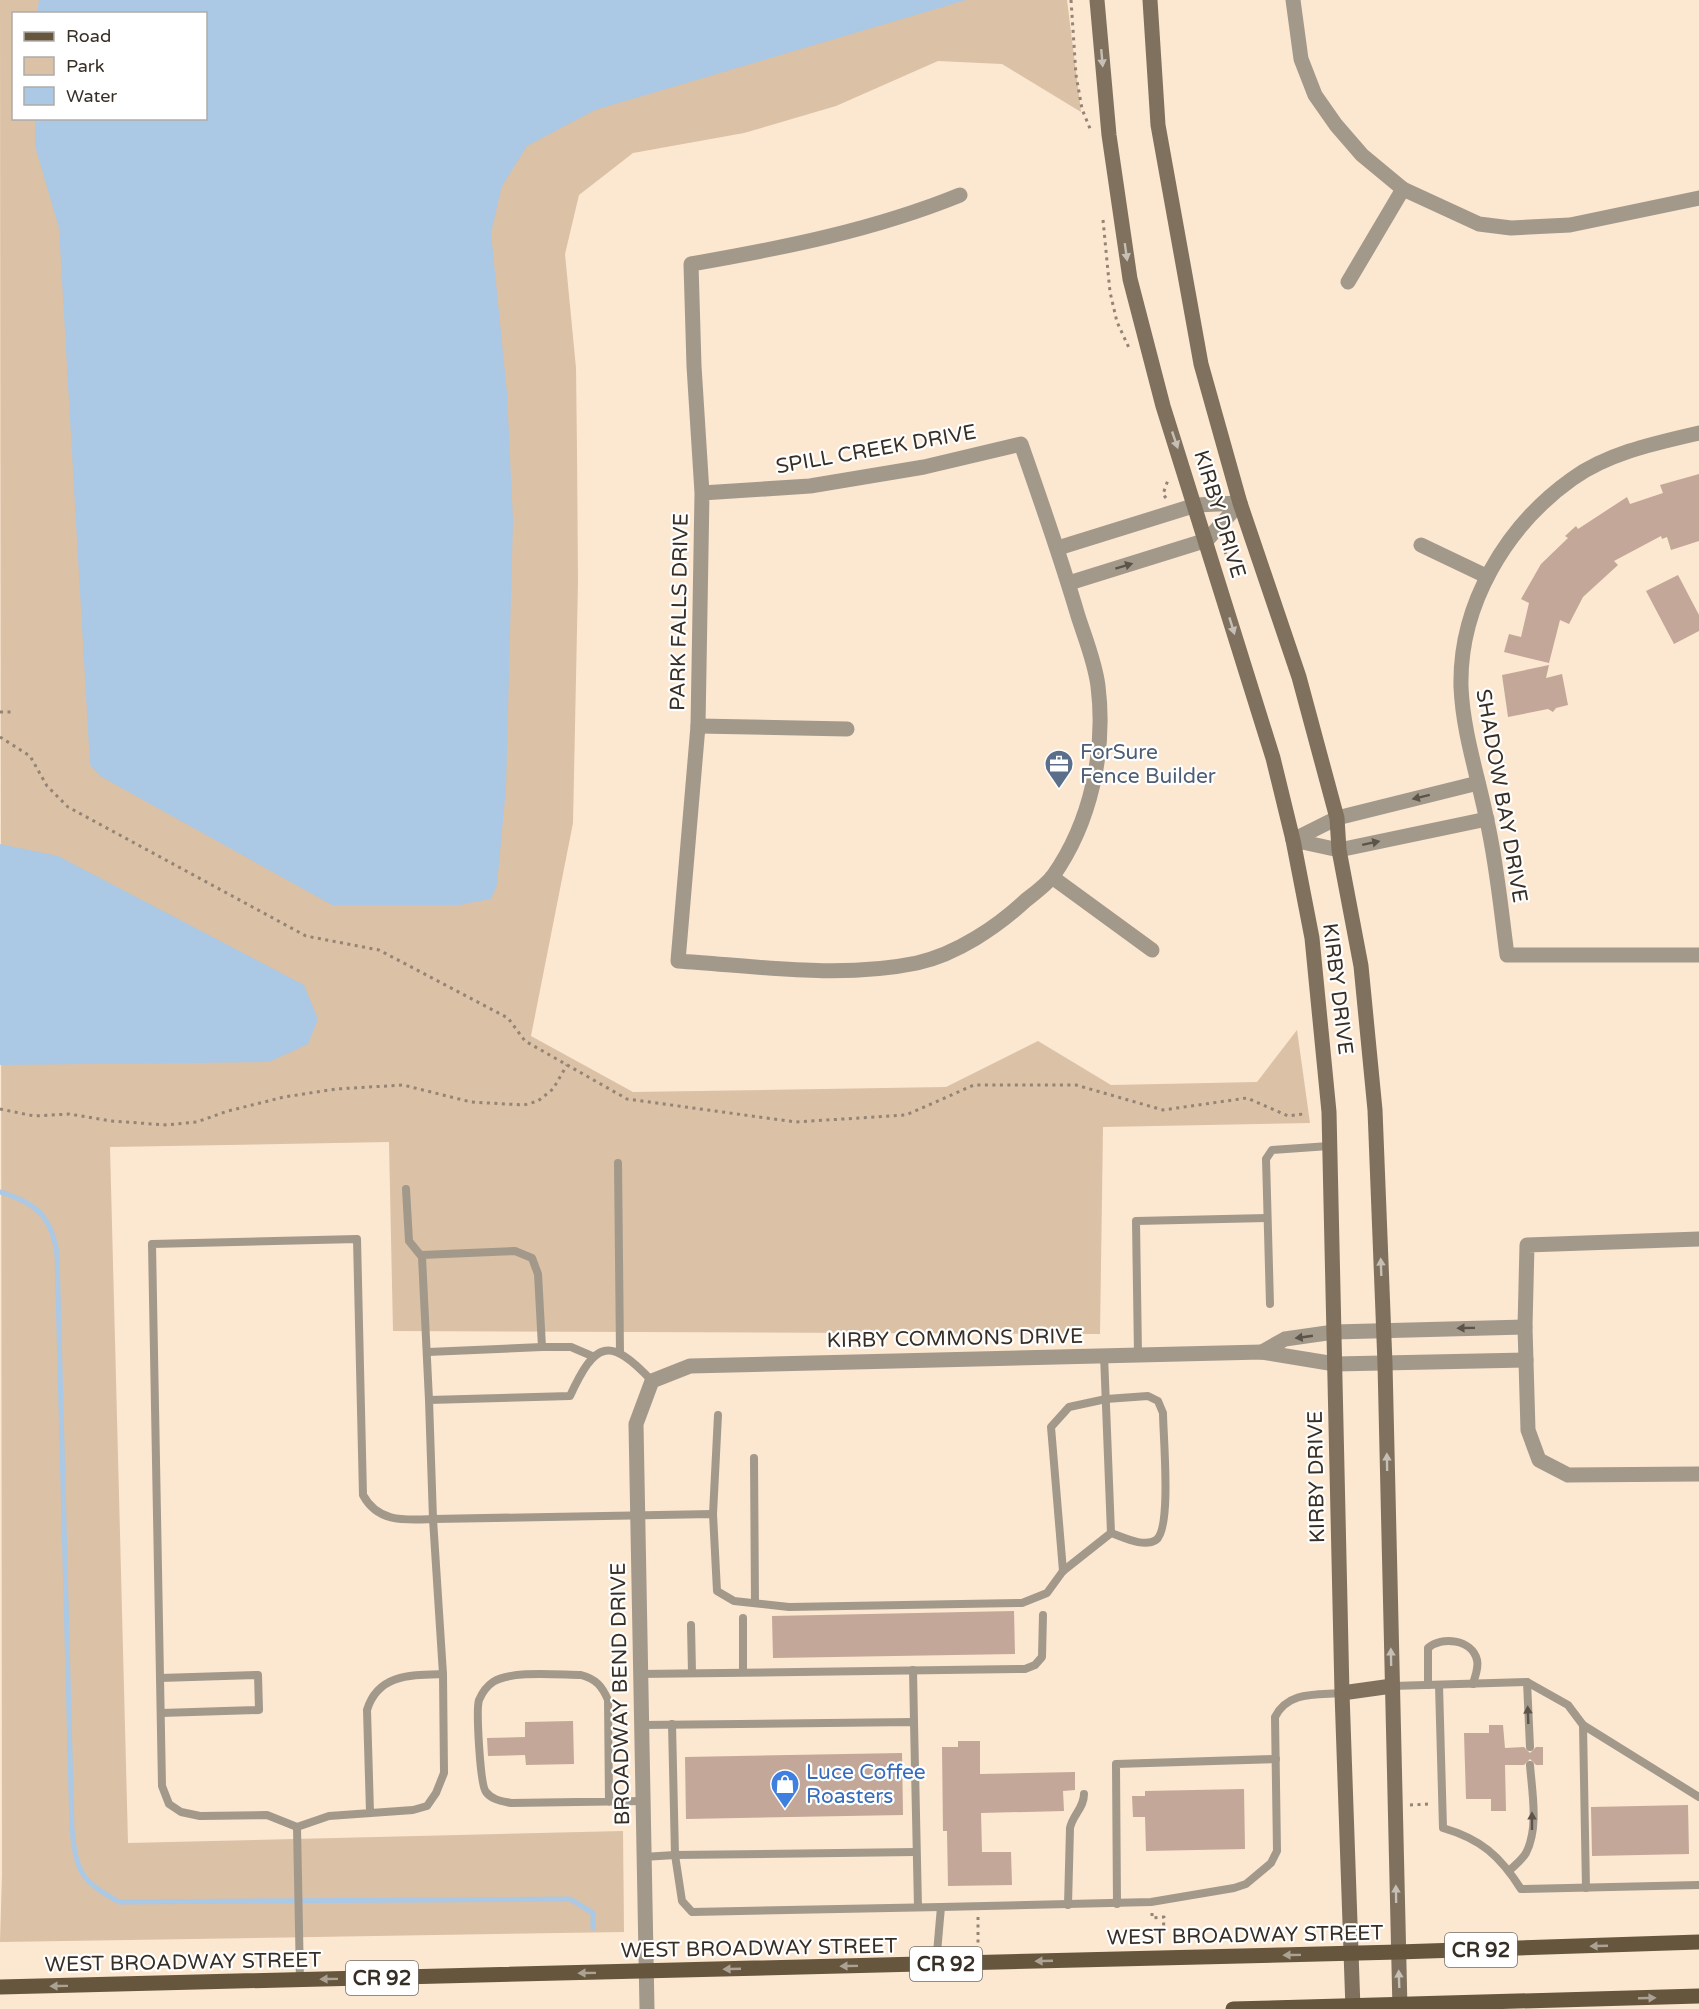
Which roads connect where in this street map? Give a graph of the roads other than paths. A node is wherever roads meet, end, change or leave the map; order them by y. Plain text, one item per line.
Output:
1 (1097, 0) edge
2 (1150, 0) edge
3 (1293, 0) edge
4 (1403, 189) junction
5 (960, 195) dead end
6 (1699, 198) edge
7 (1348, 282) dead end
8 (1699, 433) edge
9 (702, 493) junction
10 (1240, 503) junction
11 (1196, 506) junction
12 (1207, 540) junction
13 (1421, 545) dead end
14 (1058, 548) junction
15 (1486, 576) junction
16 (1069, 583) junction
17 (698, 726) junction
18 (847, 729) dead end
19 (1478, 783) junction
20 (1337, 818) junction
21 (1487, 819) junction
22 (1293, 840) junction
23 (1339, 850) junction
24 (1052, 877) junction
25 (1152, 950) dead end
26 (1699, 955) edge
27 (1329, 1146) junction
28 (618, 1163) dead end
29 (406, 1189) dead end
30 (1268, 1218) junction
31 (1699, 1239) edge
32 (421, 1255) junction
33 (1270, 1304) dead end
34 (1525, 1327) junction
35 (1383, 1330) junction
36 (1334, 1332) junction
37 (542, 1347) junction
38 (428, 1352) junction
39 (1262, 1352) junction
40 (620, 1353) junction
41 (1104, 1355) junction
42 (1138, 1355) junction
43 (592, 1356) junction
44 (1526, 1360) junction
45 (1335, 1364) junction
46 (1384, 1364) junction
47 (652, 1381) junction
48 (1106, 1399) junction
49 (429, 1400) junction
50 (718, 1415) dead end
51 (754, 1458) dead end
52 (1699, 1474) edge
53 (713, 1514) junction
54 (638, 1515) junction
55 (433, 1519) junction
56 (1111, 1533) junction
57 (1063, 1571) junction
58 (755, 1603) junction
59 (1043, 1615) dead end
60 (743, 1618) dead end
61 (691, 1625) dead end
62 (913, 1670) junction
63 (743, 1671) junction
64 (692, 1673) junction
65 (443, 1674) junction
66 (640, 1674) junction
67 (160, 1678) junction
68 (1527, 1683) junction
69 (1473, 1684) junction
70 (1428, 1685) junction
71 (1439, 1685) junction
72 (1392, 1686) junction
73 (1342, 1693) junction
74 (161, 1713) junction
75 (914, 1722) junction
76 (672, 1724) junction
77 (642, 1725) junction
78 (1582, 1725) junction
79 (1530, 1747) dead end
80 (1275, 1759) junction
81 (1530, 1765) dead end
82 (1084, 1794) dead end
83 (1699, 1797) edge
84 (643, 1801) junction
85 (609, 1802) junction
86 (370, 1812) junction
87 (297, 1827) junction
88 (916, 1852) junction
89 (675, 1855) junction
90 (643, 1857) junction
91 (1509, 1870) junction
92 (1699, 1885) edge
93 (1586, 1888) junction
94 (1117, 1904) junction
95 (1068, 1905) junction
96 (918, 1907) junction
97 (941, 1907) junction
98 (1699, 1942) edge
99 (1398, 1952) junction
100 (1351, 1953) junction
101 (936, 1964) junction
102 (646, 1971) junction
103 (300, 1980) junction
104 (0, 1987) edge
105 (1699, 1996) edge
106 (1400, 2007) edge
107 (1353, 2008) edge
108 (647, 2009) edge
109 (1233, 2009) edge

1 -> 11 main road, KIRBY DRIVE
2 - 10 main road, KIRBY DRIVE
3 - 4 street
4 - 6 street
4 - 7 street
5 - 9 street, PARK FALLS DRIVE
8 - 15 street, SHADOW BAY DRIVE
9 - 14 street, SPILL CREEK DRIVE
9 - 17 street, PARK FALLS DRIVE
10 - 11 street
10 - 12 street
10 - 20 main road, KIRBY DRIVE
11 - 12 main road, KIRBY DRIVE
11 - 14 street
16 -> 12 street
12 -> 22 main road, KIRBY DRIVE
13 - 15 street
14 - 16 street
15 - 19 street, SHADOW BAY DRIVE
16 - 24 street
17 - 18 street
17 - 24 street, PARK FALLS DRIVE
19 -> 20 street
19 - 21 street, SHADOW BAY DRIVE
20 - 22 street
20 - 23 main road, KIRBY DRIVE
23 -> 21 street
21 - 26 street, SHADOW BAY DRIVE
22 - 23 street
22 - 27 main road, KIRBY DRIVE
35 -> 23 main road, KIRBY DRIVE
24 - 25 street
27 - 30 lane
27 - 36 main road, KIRBY DRIVE
28 - 40 lane
29 - 32 lane
30 - 33 lane
30 - 42 lane
31 - 34 street
32 - 37 lane
32 - 38 lane
34 -> 35 street, KIRBY COMMONS DRIVE
34 - 44 street
35 - 36 street, KIRBY COMMONS DRIVE
35 - 46 main road, KIRBY DRIVE
36 -> 39 street, KIRBY COMMONS DRIVE
36 - 45 main road, KIRBY DRIVE
37 - 38 lane
37 - 43 lane
38 - 49 lane
39 - 42 street, KIRBY COMMONS DRIVE
39 - 45 street, KIRBY COMMONS DRIVE
40 - 43 lane
40 - 47 lane
41 - 42 street, KIRBY COMMONS DRIVE
41 - 47 street, KIRBY COMMONS DRIVE
41 - 48 lane
43 - 49 lane
44 - 46 street, KIRBY COMMONS DRIVE
44 - 52 street
45 - 46 street, KIRBY COMMONS DRIVE
45 - 73 main road, KIRBY DRIVE
72 -> 46 main road, KIRBY DRIVE
47 - 54 street, BROADWAY BEND DRIVE
48 - 56 lane
48 - 56 lane
48 - 57 lane
49 - 55 lane
50 - 53 lane
51 - 58 lane
53 - 54 lane
53 - 58 lane
54 - 55 lane
54 - 66 street, BROADWAY BEND DRIVE
55 - 65 lane
55 - 67 lane
56 - 57 lane
57 - 58 lane
59 - 62 lane
60 - 63 lane
61 - 64 lane
62 - 63 lane
62 - 75 lane
63 - 64 lane
64 - 66 lane
65 - 86 lane
65 - 86 lane
66 - 77 street, BROADWAY BEND DRIVE
67 - 74 lane
67 - 74 lane
68 - 69 lane
68 - 78 lane
79 -> 68 lane
69 - 70 lane
69 - 71 lane
70 - 71 lane
70 - 72 lane
71 - 91 lane
72 - 73 main road
99 -> 72 main road, KIRBY DRIVE
73 - 80 lane
73 - 100 main road, KIRBY DRIVE
74 - 87 lane
75 - 76 lane
75 - 88 lane
76 - 77 lane
76 - 89 lane
77 - 84 street, BROADWAY BEND DRIVE
78 - 83 lane
78 - 93 lane
80 - 94 lane
80 - 94 lane
91 -> 81 lane
82 - 95 lane
84 - 85 lane
84 - 90 street, BROADWAY BEND DRIVE
85 - 85 lane
86 - 87 lane
87 - 103 lane
88 - 89 lane
88 - 96 lane
89 - 90 lane
89 - 96 lane
90 - 102 street, BROADWAY BEND DRIVE
91 - 93 lane
92 - 93 lane
94 - 95 lane
95 - 97 lane
96 - 97 lane
97 - 101 lane
98 -> 99 main road, WEST BROADWAY STREET / CR 92
99 - 100 main road, WEST BROADWAY STREET / CR 92
106 -> 99 main road, KIRBY DRIVE
100 -> 101 main road, WEST BROADWAY STREET / CR 92
100 - 107 main road, KIRBY DRIVE
101 -> 102 main road, WEST BROADWAY STREET / CR 92
102 -> 103 main road, WEST BROADWAY STREET / CR 92
102 - 108 street, BROADWAY BEND DRIVE
103 -> 104 main road, WEST BROADWAY STREET / CR 92
106 -> 105 main road
106 - 107 main road
107 - 109 main road

